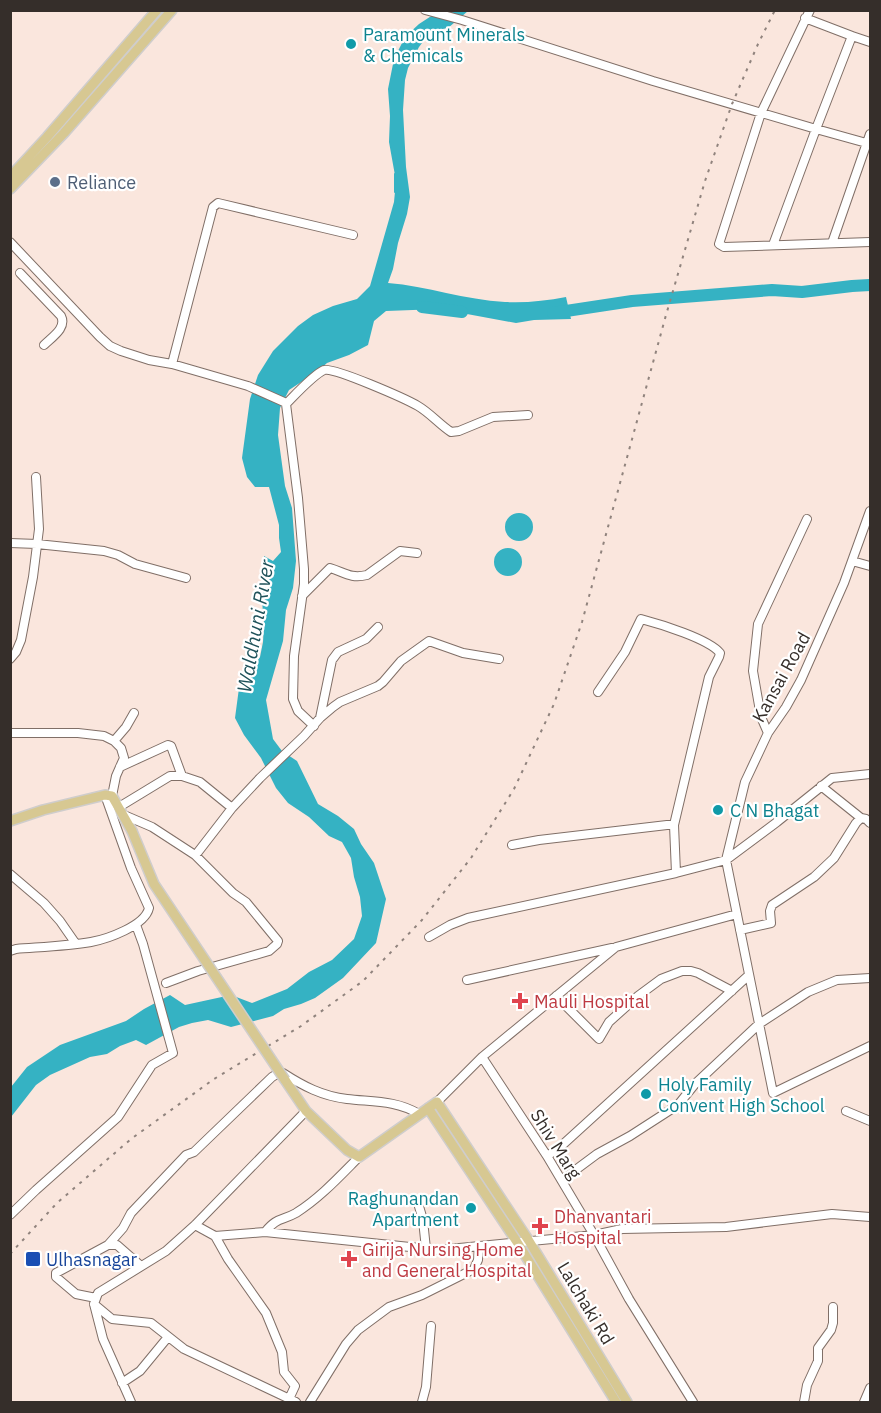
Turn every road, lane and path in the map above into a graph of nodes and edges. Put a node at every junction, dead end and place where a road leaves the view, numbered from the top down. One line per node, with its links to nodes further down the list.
1 (157, 10): 11 (main road)
2 (172, 10): 12 (main road)
3 (425, 11): 7 (street)
4 (807, 14): 5 (street); 7 (street)
5 (852, 36): 6 (street); 8 (street)
6 (870, 42)
7 (761, 113): 8 (street); 17 (street)
8 (816, 129): 10 (street); 17 (street)
9 (870, 134): 10 (street)
10 (868, 143): 16 (street)
11 (10, 177)
12 (10, 189)
13 (353, 235): 20 (street)
14 (10, 242): 20 (street)
15 (870, 242): 16 (street)
16 (832, 243): 17 (street)
17 (773, 245)
18 (20, 273): 19 (street)
19 (44, 345)
20 (172, 364): 21 (street)
21 (285, 403): 22 (street); 32 (street)
22 (528, 414)
23 (36, 477): 27 (street)
24 (870, 511): 29 (street, Kansai Road)
25 (807, 519): 41 (street)
26 (10, 543): 27 (street)
27 (37, 544): 31 (street); 34 (street)
28 (417, 553): 32 (street)
29 (852, 561): 30 (street); 41 (street, Kansai Road)
30 (870, 566)
31 (186, 578)
32 (301, 597): 39 (street)
33 (378, 627): 38 (street)
34 (10, 659)
35 (499, 659): 38 (street)
36 (598, 692): 53 (street)
37 (134, 713): 42 (street)
38 (320, 718): 39 (street)
39 (314, 726): 48 (street)
40 (10, 733): 42 (street)
41 (768, 733): 56 (street, Kansai Road)
42 (114, 741): 43 (street)
43 (120, 767): 45 (street); 47 (street)
44 (870, 774): 46 (street)
45 (182, 776): 48 (street); 49 (street)
46 (821, 786): 50 (street); 56 (street)
47 (108, 796): 49 (main road); 51 (main road); 60 (street)
48 (232, 808): 55 (street)
49 (121, 811): 55 (street); 77 (main road, bridge)
50 (861, 818): 52 (street); 61 (street)
51 (10, 821)
52 (870, 823)
53 (674, 825): 54 (street); 57 (street)
54 (512, 845)
55 (195, 855): 69 (street)
56 (726, 860): 57 (street); 59 (street)
57 (676, 873): 62 (street)
58 (10, 874): 63 (street)
59 (737, 914): 61 (street); 64 (street)
60 (136, 925): 63 (street); 85 (street)
61 (740, 930): 66 (street)
62 (429, 937)
63 (76, 944): 65 (street)
64 (616, 947): 68 (street); 71 (street)
65 (10, 951)
66 (749, 975): 70 (street); 72 (street)
67 (870, 978): 72 (street)
68 (467, 980)
69 (166, 982)
70 (732, 991): 71 (street); 81 (street)
71 (556, 996): 74 (street)
72 (759, 1024): 73 (street); 83 (street)
73 (870, 1046)
74 (482, 1057): 75 (street); 81 (street, Shiv Marg)
75 (437, 1101): 76 (main road); 91 (main road, Lalchaki Rd)
76 (428, 1108): 79 (main road); 92 (main road, Lalchaki Rd)
77 (306, 1111): 82 (main road); 87 (street)
78 (846, 1111): 80 (street)
79 (419, 1114): 82 (main road); 93 (street)
80 (870, 1121)
81 (547, 1156): 83 (street, Shiv Marg)
82 (360, 1157): 88 (street)
83 (562, 1180): 89 (street, Shiv Marg)
84 (418, 1203): 95 (street)
85 (10, 1215)
86 (870, 1217): 89 (street)
87 (195, 1225): 90 (street); 96 (street)
88 (265, 1232): 90 (street); 95 (street)
89 (594, 1235): 91 (street); 109 (street, Shiv Marg)
90 (215, 1236): 103 (street)
91 (529, 1241): 92 (street); 108 (main road, Lalchaki Rd)
92 (518, 1242): 94 (street); 107 (main road, Lalchaki Rd)
93 (108, 1245): 96 (street); 97 (street)
94 (478, 1246): 95 (street); 105 (street)
95 (426, 1249)
96 (141, 1266): 97 (street)
97 (95, 1301): 100 (street); 101 (street)
98 (833, 1307): 110 (street)
99 (431, 1326): 106 (street)
100 (168, 1336): 101 (street); 103 (street)
101 (122, 1383): 104 (street)
102 (870, 1388): 111 (street)
103 (292, 1401)
104 (131, 1402)
105 (310, 1402)
106 (422, 1402)
107 (616, 1402)
108 (627, 1402)
109 (693, 1402)
110 (804, 1402)
111 (864, 1402)

